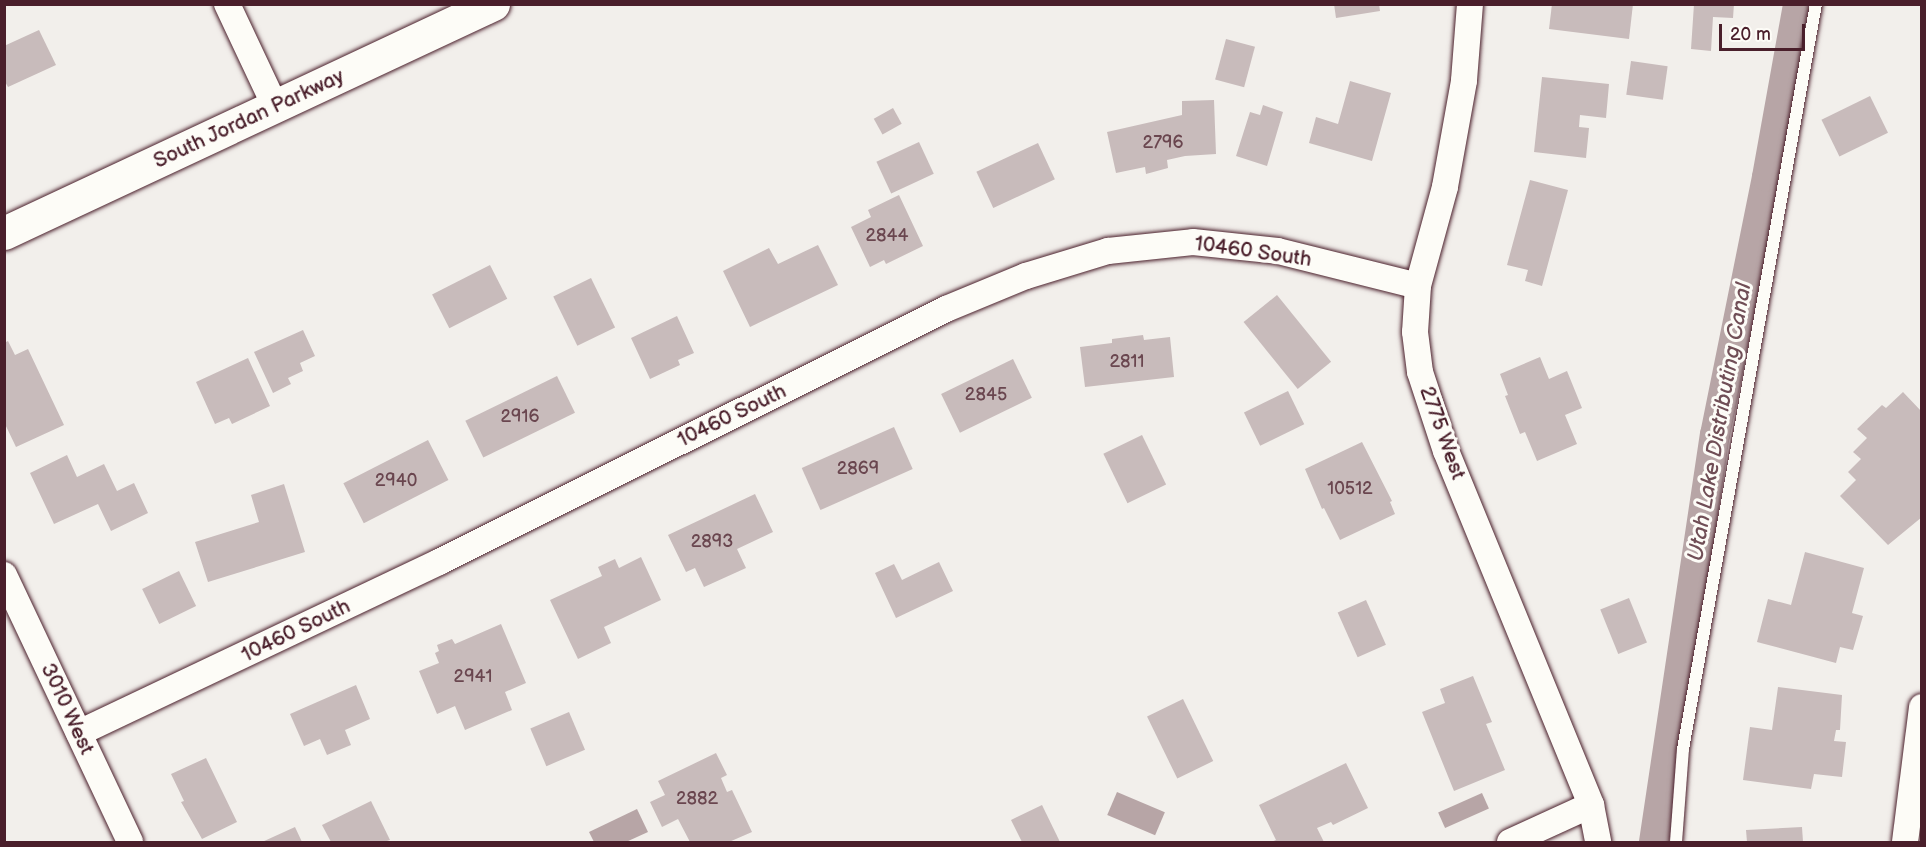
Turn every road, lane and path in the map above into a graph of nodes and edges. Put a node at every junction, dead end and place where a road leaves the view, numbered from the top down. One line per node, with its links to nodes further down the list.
1 (227, 4): 5 (street)
2 (493, 4): 5 (main road, South Jordan Parkway)
3 (1470, 4): 7 (street, 2775 West)
4 (1815, 4): 15 (lane)
5 (275, 106): 6 (main road, South Jordan Parkway)
6 (4, 233)
7 (1418, 286): 10 (street, 10460 South); 11 (street, 2775 West)
8 (4, 575): 10 (street, 3010 West)
9 (1922, 707): 16 (street)
10 (78, 733): 12 (street, 3010 West)
11 (1591, 805): 13 (street); 14 (street, 2775 West)
12 (130, 843)
13 (1510, 843)
14 (1598, 843)
15 (1676, 843)
16 (1905, 843)

